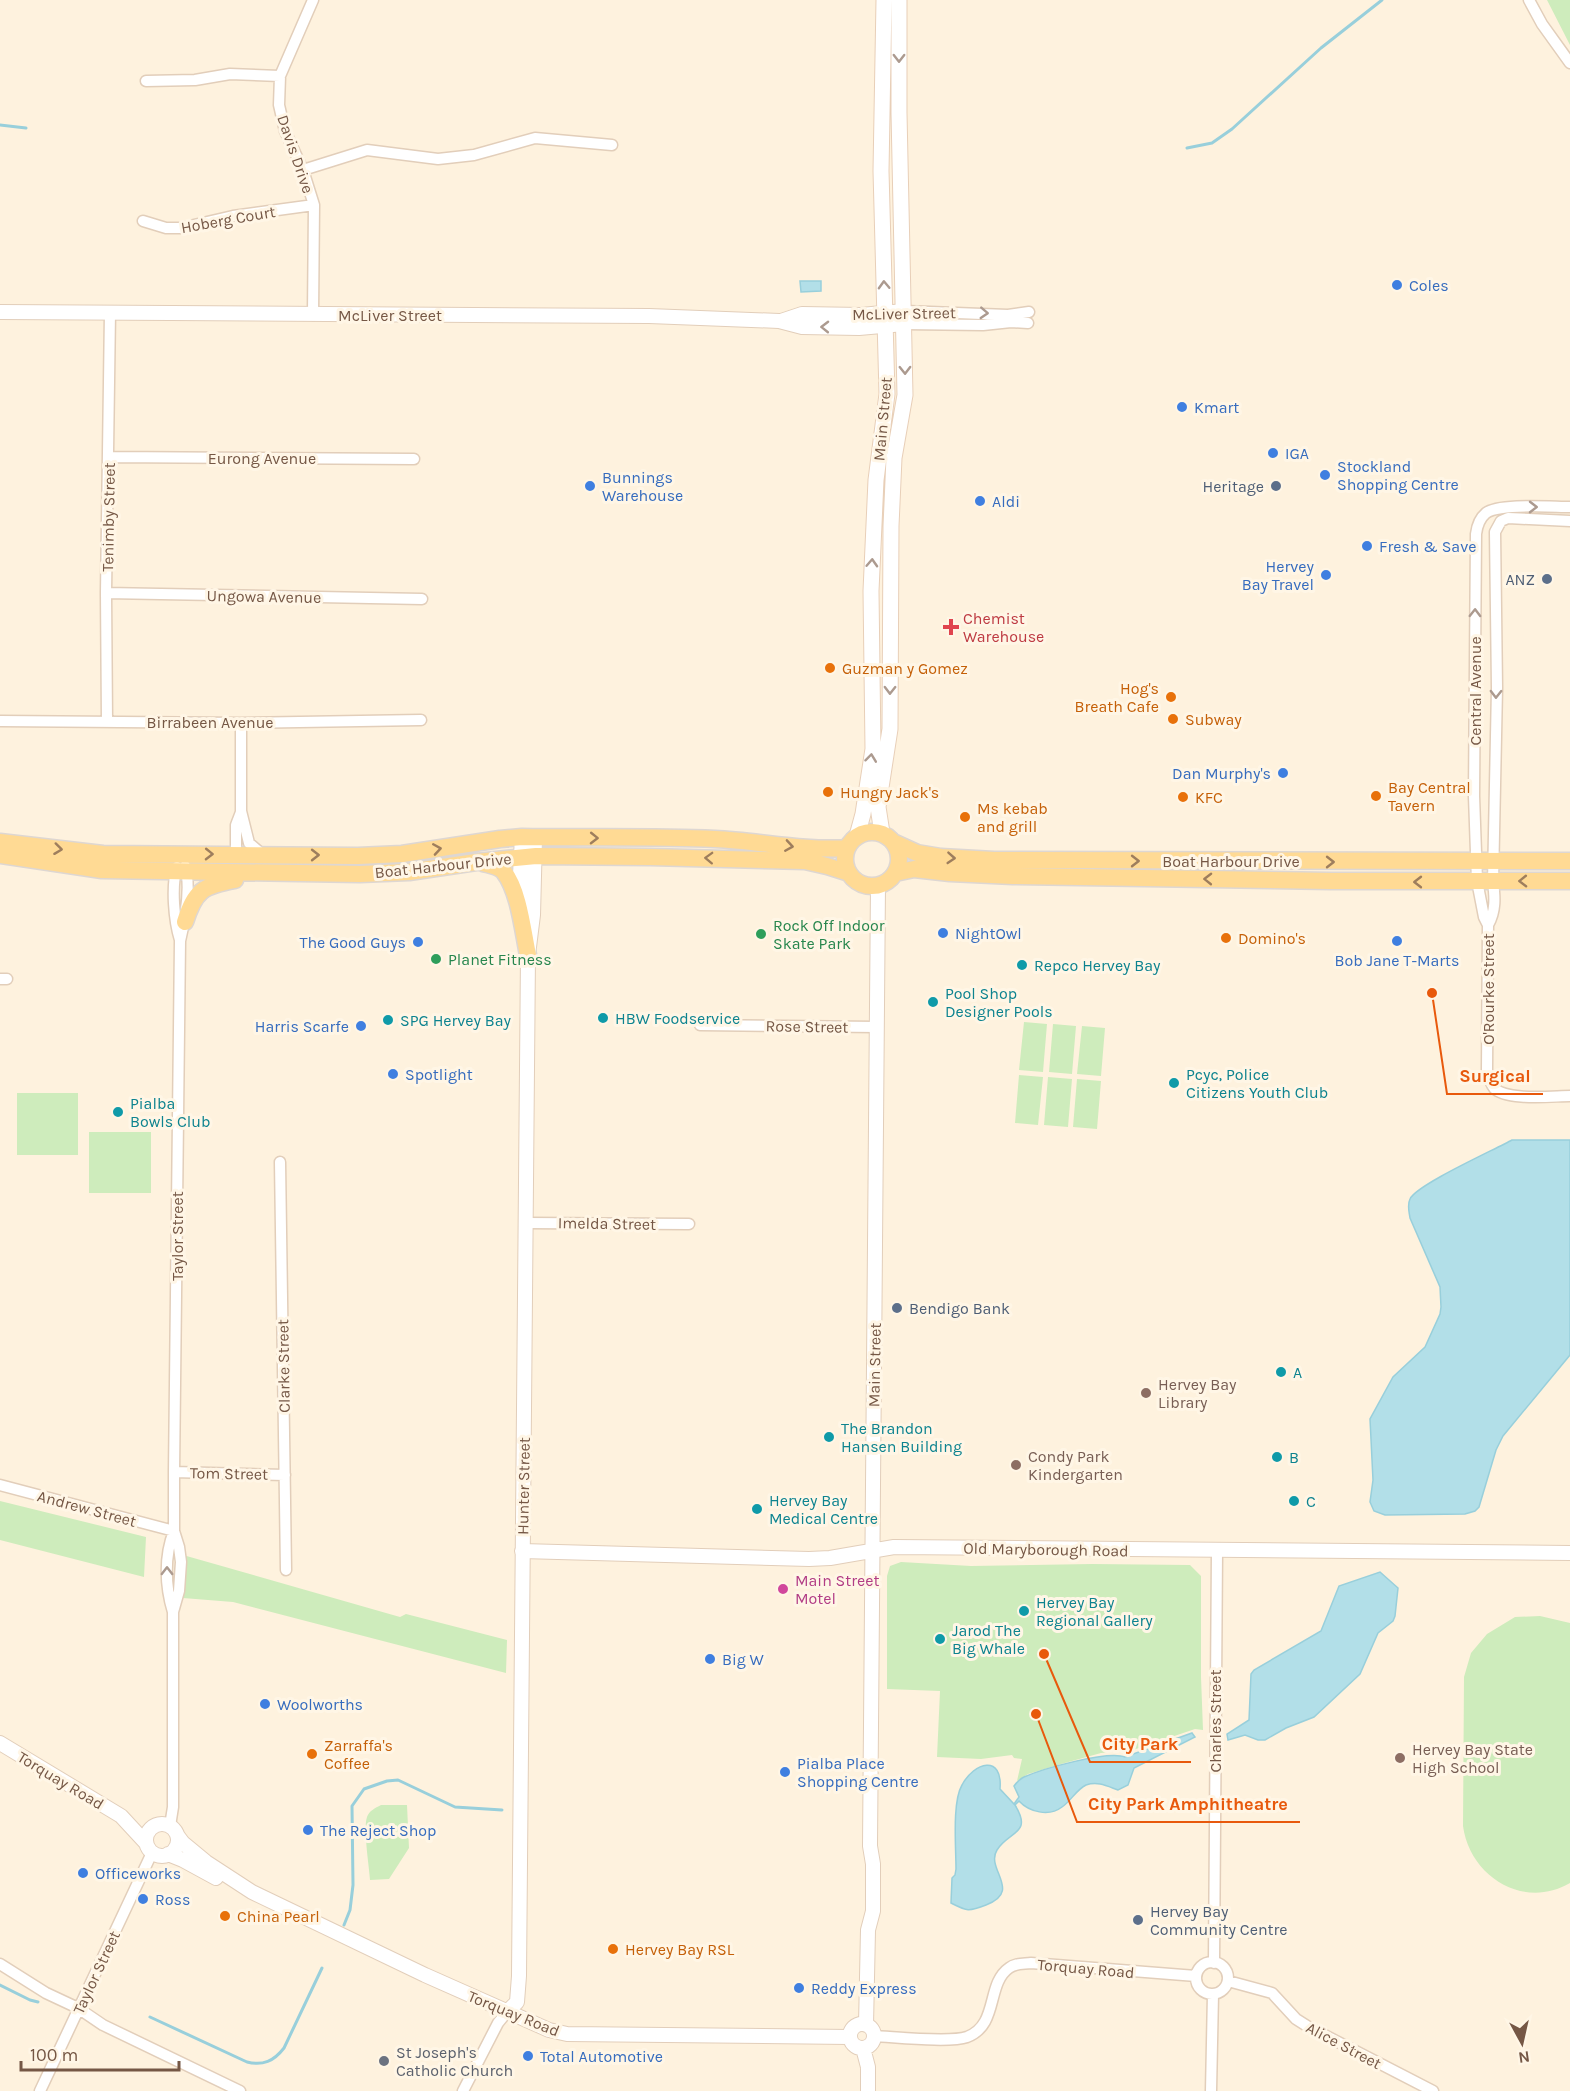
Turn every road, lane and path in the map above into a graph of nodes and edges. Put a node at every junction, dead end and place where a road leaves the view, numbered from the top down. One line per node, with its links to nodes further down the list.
1 (314, 0): 6 (street, Davis Drive)
2 (884, 0): 17 (main road, Main Street, one-way to 2)
3 (899, 0): 16 (main road, Main Street, one-way to 16)
4 (1529, 0): 5 (street)
5 (1570, 63)
6 (280, 76): 7 (street); 9 (street, Davis Drive)
7 (146, 81)
8 (612, 145): 9 (street)
9 (303, 170): 10 (street, Davis Drive)
10 (314, 205): 11 (street, Hoberg Court); 14 (street, Davis Drive)
11 (144, 221)
12 (0, 312): 13 (street, McLiver Street)
13 (110, 312): 14 (street, McLiver Street); 18 (street, Tenimby Street)
14 (313, 315): 17 (street, McLiver Street)
15 (1028, 317): 16 (street, McLiver Street)
16 (904, 318): 17 (street, McLiver Street); 30 (main road, Main Street, one-way to 30)
17 (885, 319): 32 (main road, Main Street, one-way to 17)
18 (109, 458): 19 (street, Eurong Avenue); 22 (street, Tenimby Street)
19 (414, 459)
20 (1570, 507): 41 (street, Central Avenue, one-way to 20)
21 (1570, 521): 41 (street, Central Avenue, one-way to 41)
22 (106, 593): 23 (street, Ungowa Avenue); 26 (street, Tenimby Street)
23 (422, 598)
24 (421, 720): 27 (street, Birrabeen Avenue)
25 (0, 721): 26 (street, Birrabeen Avenue)
26 (107, 722): 27 (street, Birrabeen Avenue)
27 (241, 723): 28 (street)
28 (241, 811): 35 (street); 36 (street)
29 (528, 837): 32 (main road, Boat Harbour Drive, one-way to 32); 36 (main road, Boat Harbour Drive, one-way to 29); 37 (street, Hunter Street)
30 (889, 838): 32 (main road); 38 (main road, Boat Harbour Drive, one-way to 38); 46 (main road)
31 (0, 842): 33 (main road, Boat Harbour Drive, one-way to 33)
32 (852, 842): 45 (main road)
33 (181, 854): 35 (main road, Boat Harbour Drive, one-way to 35); 42 (street, Taylor Street)
34 (0, 855): 42 (main road, Boat Harbour Drive)
35 (236, 855): 36 (main road, Boat Harbour Drive); 44 (main road)
36 (264, 855)
37 (529, 856): 40 (main road, Boat Harbour Drive); 45 (main road, Boat Harbour Drive, one-way to 37); 54 (street, Hunter Street)
38 (1230, 861): 41 (main road, Boat Harbour Drive, one-way to 41); 47 (main road)
39 (1570, 861): 41 (main road, Boat Harbour Drive)
40 (476, 862): 44 (main road, Boat Harbour Drive); 54 (main road)
41 (1484, 862): 49 (street, Central Avenue); 49 (street, Central Avenue)
42 (181, 872): 43 (main road, Boat Harbour Drive); 51 (street, Taylor Street); 53 (street, Taylor Street)
43 (271, 873): 44 (main road, Boat Harbour Drive); 51 (main road)
44 (322, 873)
45 (849, 873): 50 (main road)
46 (896, 873): 47 (main road, Boat Harbour Drive, one-way to 46); 50 (main road)
47 (1308, 880): 49 (main road, Boat Harbour Drive, one-way to 47)
48 (1570, 881): 49 (main road, Boat Harbour Drive, one-way to 49)
49 (1485, 882): 52 (street, O'Rourke Street); 52 (street, O'Rourke Street)
50 (878, 885): 56 (street, Main Street)
51 (185, 922): 53 (street, Taylor Street)
52 (1488, 925): 57 (street, O'Rourke Street)
53 (180, 940): 61 (street, Taylor Street)
54 (528, 955): 59 (street, Hunter Street)
55 (700, 1025): 56 (street, Rose Street)
56 (878, 1027): 65 (street, Main Street)
57 (1570, 1096)
58 (280, 1162): 62 (street, Clarke Street)
59 (526, 1222): 60 (street, Imelda Street); 66 (street, Hunter Street)
60 (689, 1224)
61 (174, 1472): 62 (street, Tom Street); 64 (street, Taylor Street)
62 (285, 1475): 69 (street, Clarke Street)
63 (0, 1485): 64 (street, Andrew Street)
64 (174, 1531): 72 (street, Taylor Street)
65 (872, 1550): 66 (street, Old Maryborough Road); 67 (street, Old Maryborough Road); 83 (street, Main Street)
66 (522, 1551): 82 (street, Hunter Street)
67 (1216, 1551): 68 (street, Old Maryborough Road); 76 (street, Charles Street)
68 (1570, 1553)
69 (286, 1570)
70 (0, 1743): 71 (street, Torquay Road)
71 (121, 1816): 72 (street, Torquay Road); 73 (street, Torquay Road)
72 (168, 1829): 73 (street); 74 (street); 75 (street, Torquay Road)
73 (150, 1848): 74 (street); 81 (street, Taylor Street)
74 (168, 1854): 75 (street, Torquay Road)
75 (238, 1885): 82 (street, Torquay Road)
76 (1214, 1963): 78 (street); 79 (street)
77 (0, 1964): 81 (street)
78 (1196, 1976): 80 (street); 83 (street, Torquay Road)
79 (1228, 1981): 80 (street); 91 (street, Alice Street)
80 (1213, 1994): 90 (street)
81 (78, 2008): 86 (street, Taylor Street); 87 (street)
82 (507, 2012): 84 (street, Torquay Road); 88 (street)
83 (870, 2031): 84 (street); 85 (street)
84 (850, 2037): 85 (street)
85 (863, 2048): 89 (street)
86 (40, 2091)
87 (240, 2091)
88 (463, 2091)
89 (868, 2091)
90 (1211, 2091)
91 (1433, 2091)

